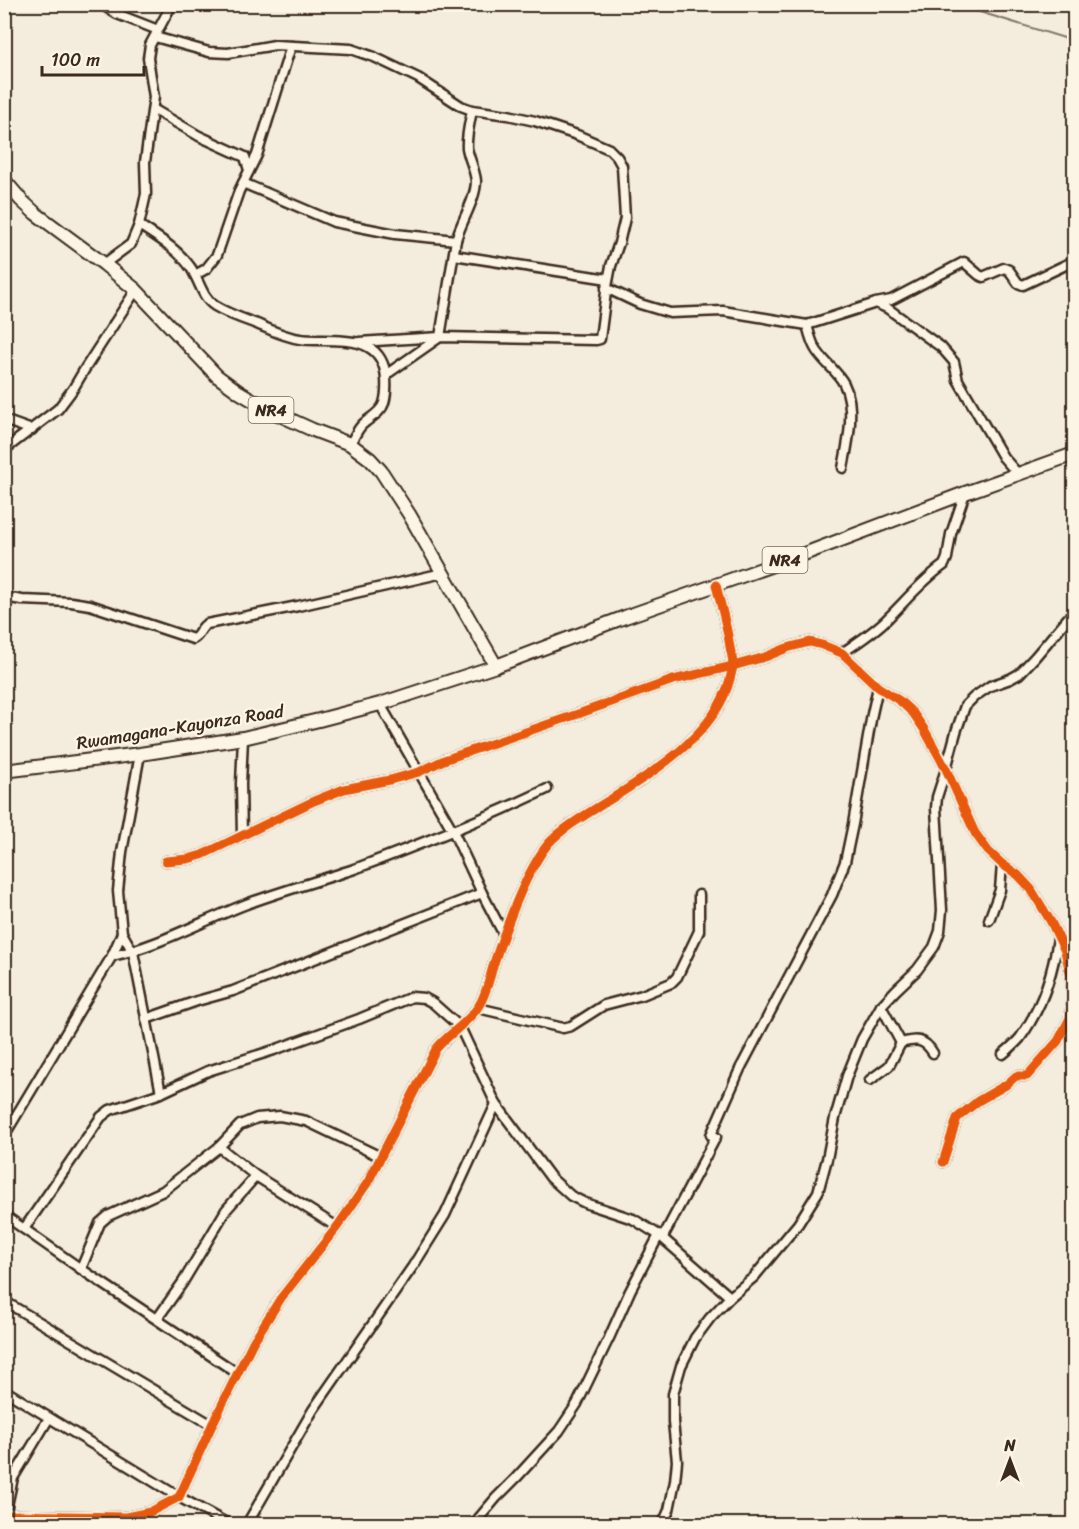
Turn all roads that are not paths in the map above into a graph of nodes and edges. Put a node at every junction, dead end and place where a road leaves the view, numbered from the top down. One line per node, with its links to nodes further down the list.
1 (101, 4): 3 (street)
2 (172, 4): 3 (street)
3 (156, 33): 4 (street); 5 (street)
4 (291, 46): 6 (street); 7 (street)
5 (153, 109): 7 (street); 10 (street)
6 (472, 110): 11 (street); 16 (street)
7 (249, 170): 9 (street)
8 (4, 180): 14 (highway, NR4)
9 (243, 183): 11 (street); 15 (street)
10 (139, 225): 14 (street); 15 (street)
11 (456, 240): 12 (street)
12 (454, 255): 16 (street); 21 (street)
13 (1074, 261): 19 (street)
14 (104, 264): 18 (highway, NR4)
15 (195, 275): 22 (street)
16 (608, 279): 17 (street)
17 (606, 288): 20 (street); 21 (street)
18 (136, 290): 25 (street); 26 (highway, NR4)
19 (876, 303): 20 (street); 30 (street)
20 (807, 325): 29 (street)
21 (441, 337): 22 (street); 23 (street)
22 (355, 343): 23 (street)
23 (387, 374): 26 (street)
24 (4, 420): 25 (street)
25 (32, 430): 27 (street)
26 (350, 444): 32 (highway, NR4)
27 (4, 450)
28 (1074, 454): 30 (highway, NR4)
29 (843, 468)
30 (1018, 474): 31 (highway, NR4)
31 (965, 493): 33 (highway, NR4); 36 (street)
32 (442, 573): 34 (street); 37 (highway, NR4)
33 (716, 585): 37 (highway, NR4); 38 (street)
34 (4, 597)
35 (1074, 612): 43 (street)
36 (842, 653): 38 (street); 39 (street)
37 (496, 666): 40 (highway, Rwamagana-Kayonza Road / NR4)
38 (733, 666): 45 (street); 57 (street)
39 (878, 687): 43 (street); 79 (street)
40 (380, 704): 41 (highway, Rwamagana-Kayonza Road / NR4); 45 (street)
41 (243, 738): 42 (highway, Rwamagana-Kayonza Road / NR4); 50 (street)
42 (140, 754): 44 (highway, Rwamagana-Kayonza Road / NR4); 56 (street)
43 (946, 769): 47 (street); 48 (street)
44 (4, 771)
45 (419, 772): 49 (street); 50 (street)
46 (546, 789): 49 (street)
47 (940, 791): 48 (street); 61 (street)
48 (957, 796): 52 (street)
49 (453, 831): 53 (street); 59 (street)
50 (242, 836): 51 (street)
51 (166, 861)
52 (1002, 864): 55 (street); 58 (street)
53 (482, 893): 57 (street); 63 (street)
54 (699, 895): 62 (street)
55 (989, 920)
56 (122, 933): 59 (street); 60 (street)
57 (504, 934): 62 (street)
58 (1058, 937): 67 (street); 74 (street)
59 (133, 952): 60 (street); 63 (street)
60 (112, 956): 71 (street)
61 (881, 1006): 65 (street); 81 (street)
62 (478, 1008): 64 (street)
63 (146, 1019): 69 (street)
64 (460, 1027): 69 (street); 70 (street); 73 (street)
65 (901, 1043): 66 (street); 68 (street)
66 (933, 1053)
67 (1003, 1054)
68 (870, 1080)
69 (161, 1093): 78 (street)
70 (496, 1104): 79 (street); 92 (street)
71 (4, 1136)
72 (219, 1147): 73 (street); 75 (street); 80 (street)
73 (381, 1157): 77 (street)
74 (943, 1162)
75 (256, 1176): 77 (street); 83 (street)
76 (4, 1215): 78 (street)
77 (337, 1227): 84 (street)
78 (24, 1229): 80 (street)
79 (659, 1235): 81 (street); 93 (street)
80 (81, 1269): 83 (street)
81 (730, 1297): 94 (street)
82 (4, 1301): 87 (street)
83 (157, 1319): 84 (street)
84 (237, 1373): 87 (street)
85 (4, 1390): 86 (street)
86 (49, 1418): 88 (street); 89 (street)
87 (212, 1425): 89 (street)
88 (8, 1475): 90 (street)
89 (179, 1497): 90 (street); 91 (street)
90 (5, 1515)
91 (228, 1524)
92 (247, 1524)
93 (474, 1524)
94 (663, 1524)

